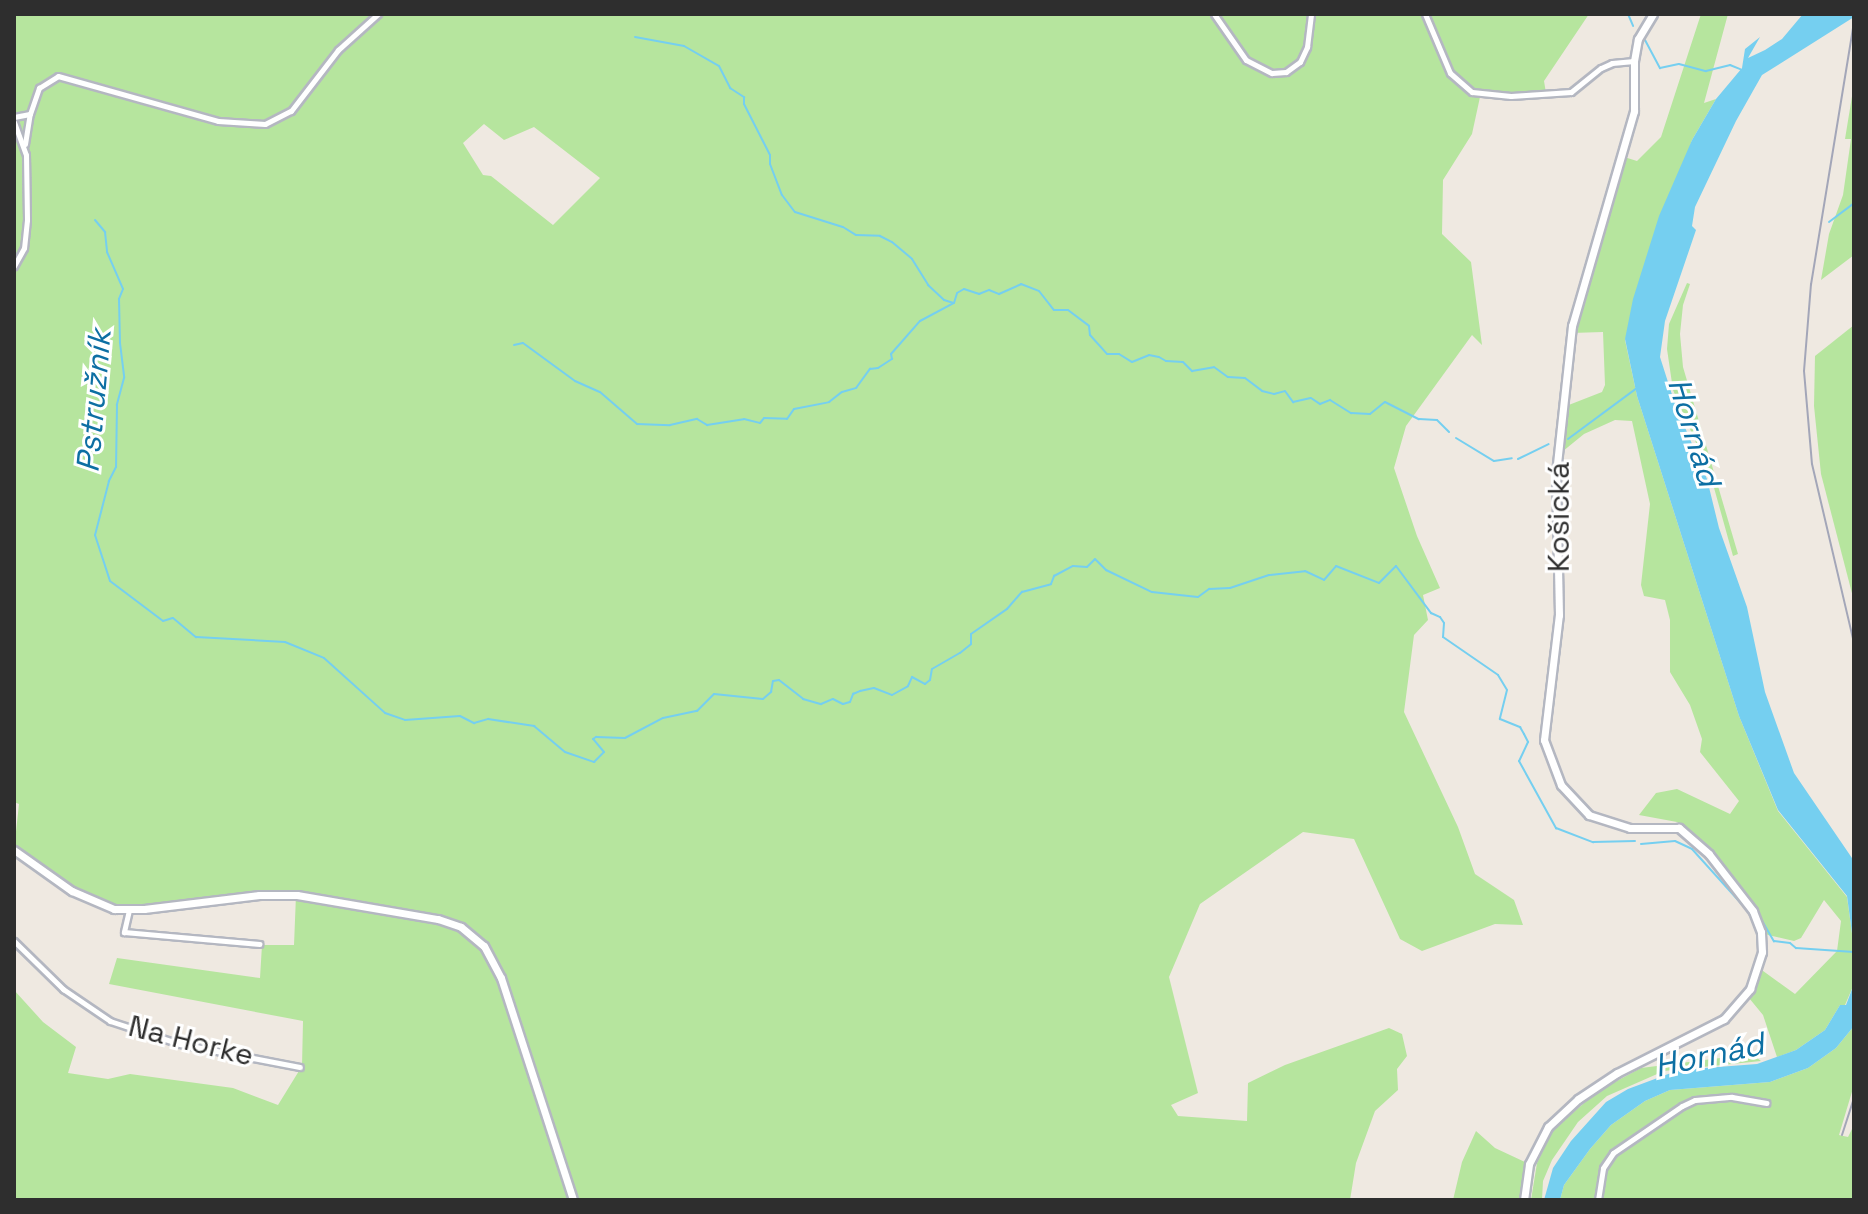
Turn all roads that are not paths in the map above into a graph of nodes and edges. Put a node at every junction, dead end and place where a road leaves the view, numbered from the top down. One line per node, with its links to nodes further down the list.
1 (378, 14): 7 (street)
2 (1214, 14): 3 (street)
3 (1311, 14)
4 (1425, 14): 6 (street)
5 (1653, 14): 6 (street, Košická)
6 (1634, 61): 18 (street, Košická)
7 (30, 114): 8 (street); 9 (street)
8 (14, 119): 9 (street)
9 (24, 146): 10 (street)
10 (14, 266)
11 (14, 850): 12 (street)
12 (129, 910): 14 (street); 17 (street)
13 (14, 941): 15 (street, Na Horke)
14 (259, 944)
15 (300, 1067)
16 (1766, 1103): 19 (street)
17 (573, 1200)
18 (1524, 1200)
19 (1598, 1200)

